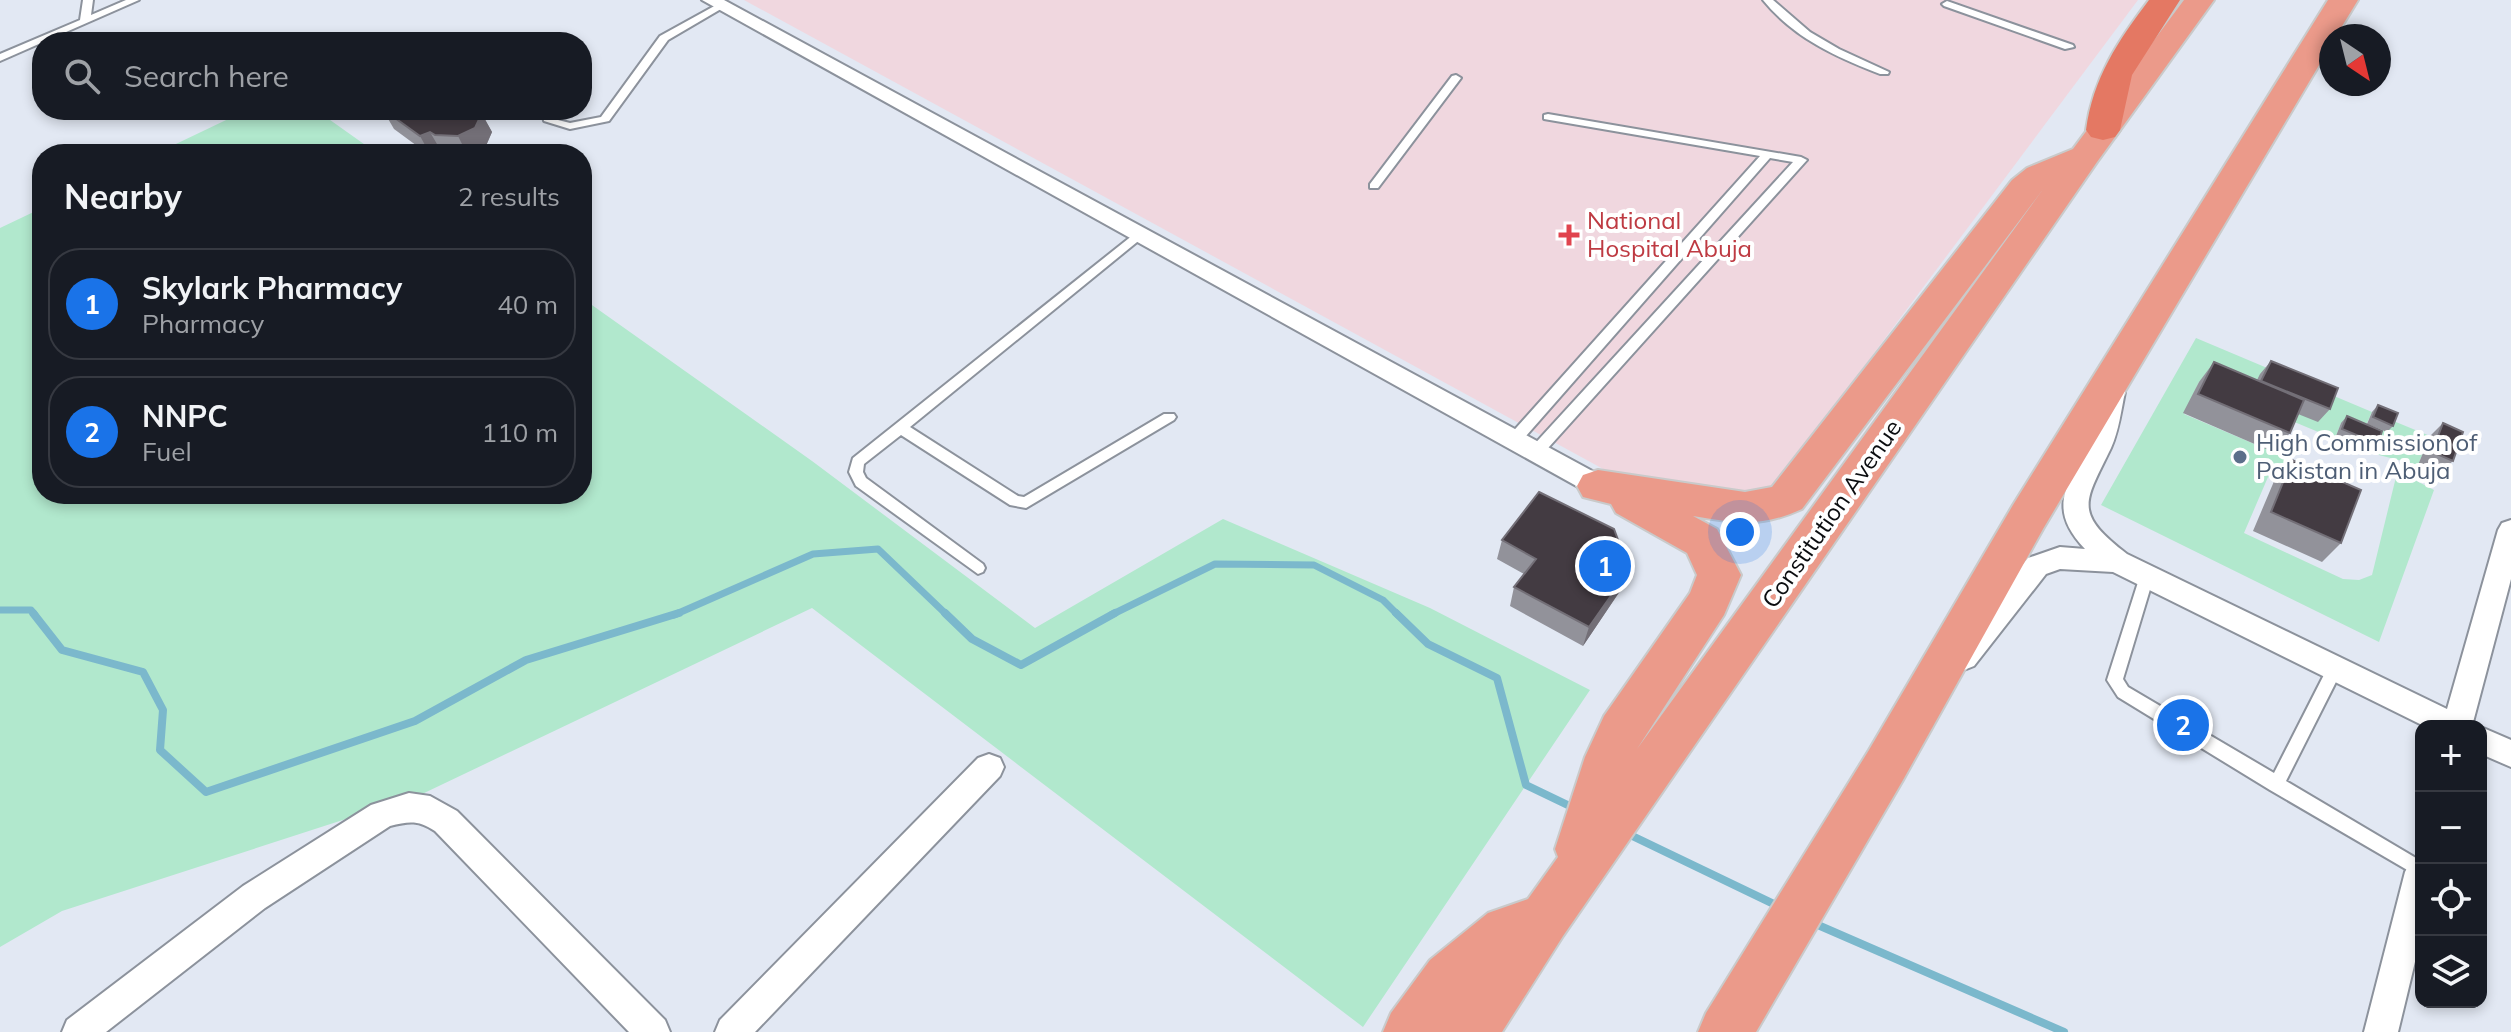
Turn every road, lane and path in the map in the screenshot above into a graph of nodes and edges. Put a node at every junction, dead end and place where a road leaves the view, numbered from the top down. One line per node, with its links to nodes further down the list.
1 (88, 0): 9 (lane)
2 (134, 0): 9 (lane)
3 (1768, 0): 14 (lane)
4 (2165, 0): 18 (highway)
5 (2199, 0): 18 (main road, Constitution Avenue)
6 (2343, 0): 22 (main road)
7 (716, 3): 17 (lane); 21 (street)
8 (1947, 4): 12 (lane)
9 (85, 21): 10 (lane)
10 (60, 32)
11 (32, 44): 13 (lane)
12 (2069, 47)
13 (0, 58)
14 (1884, 72)
15 (1456, 78): 20 (lane)
16 (1548, 117): 19 (lane)
17 (549, 120)
18 (2094, 142): 27 (main road); 42 (main road, Constitution Avenue)
19 (1767, 155): 25 (lane); 26 (lane)
20 (1374, 186)
21 (1138, 235): 24 (lane); 25 (street)
22 (2116, 377): 29 (street); 33 (main road)
23 (1169, 417): 24 (lane)
24 (899, 427): 30 (lane)
25 (1513, 441): 26 (street)
26 (1535, 453): 27 (street)
27 (1598, 486): 42 (main road)
28 (2511, 530): 35 (street)
29 (2118, 562): 31 (street); 33 (street)
30 (978, 568)
31 (2147, 576): 32 (street); 39 (lane)
32 (2335, 668): 34 (street); 39 (lane)
33 (1931, 685): 48 (main road)
34 (2443, 720)
35 (2457, 720)
36 (2487, 743): 37 (street)
37 (2511, 754)
38 (989, 767): 45 (street)
39 (2276, 785): 40 (lane)
40 (2415, 867)
41 (2415, 895): 49 (street)
42 (1557, 902): 46 (main road); 47 (main road, Constitution Avenue)
43 (79, 1032): 44 (street)
44 (653, 1032)
45 (732, 1032)
46 (1410, 1032)
47 (1470, 1032)
48 (1725, 1032)
49 (2381, 1032)

